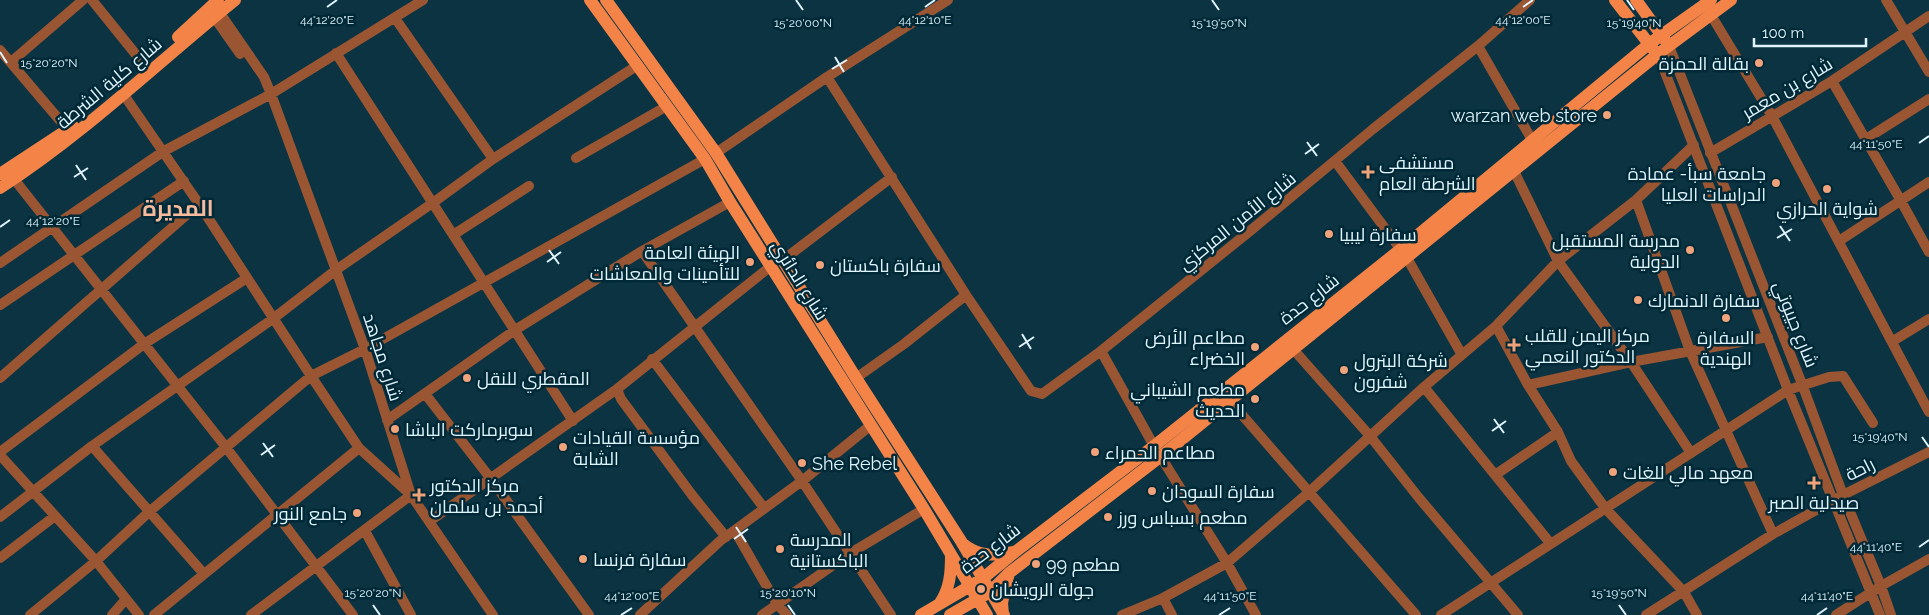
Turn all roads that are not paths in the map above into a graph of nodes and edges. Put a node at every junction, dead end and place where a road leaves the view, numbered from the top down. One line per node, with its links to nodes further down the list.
1 (83, 0): 26 (street)
2 (92, 0): 28 (street)
3 (235, 0): 14 (main road, شارع كلية الشرطة)
4 (423, 0): 17 (street)
5 (590, 0): 27 (main road, شارع الدائري)
6 (606, 0): 43 (main road, شارع الدائري)
7 (948, 0): 30 (street)
8 (1530, 0): 21 (street, شارع الأمن المركزي)
9 (1614, 0): 20 (main road)
10 (1636, 0): 19 (main road)
11 (1711, 0): 19 (main road, شارع حدة)
12 (1731, 0): 15 (main road, شارع حدة)
13 (1886, 0): 18 (street)
14 (214, 5): 28 (main road, شارع كلية الشرطة); 32 (street, شارع مجاهد); 33 (main road, شارع كلية الشرطة)
15 (1711, 15): 22 (main road, شارع حدة); 36 (street)
16 (1929, 16): 18 (street, شارع بن معمر)
17 (396, 18): 24 (street); 45 (street)
18 (1906, 32): 29 (street); 31 (street, شارع بن معمر)
19 (1661, 35): 20 (main road, شارع حدة); 22 (main road)
20 (1649, 44): 25 (main road); 39 (main road, شارع حدة)
21 (1478, 46): 39 (street); 46 (street, شارع الأمن المركزي)
22 (1669, 46): 25 (main road, شارع حدة); 42 (street, شارع جيبوتي)
23 (0, 50): 26 (street)
24 (336, 53): 32 (street); 57 (street)
25 (1658, 54): 40 (street, شارع جيبوتي); 47 (main road, شارع حدة)
26 (11, 62): 37 (street)
27 (638, 65): 35 (main road, شارع الدائري); 45 (street)
28 (146, 67): 37 (main road, شارع كلية الشرطة)
29 (1929, 72)
30 (827, 77): 43 (street); 49 (street)
31 (1832, 81): 36 (street, شارع بن معمر); 38 (street)
32 (271, 94): 41 (street); 71 (street, شارع مجاهد)
33 (124, 95): 41 (street); 50 (main road, شارع كلية الشرطة)
34 (1929, 99): 38 (street)
35 (667, 106): 43 (main road, شارع الدائري); 44 (street)
36 (1772, 116): 42 (street, شارع بن معمر); 62 (street)
37 (68, 130): 48 (main road, شارع كلية الشرطة)
38 (1866, 139): 56 (street)
39 (1532, 140): 65 (main road, شارع حدة)
40 (1694, 145): 55 (street); 82 (street, شارع جيبوتي)
41 (164, 151): 51 (street); 60 (street)
42 (1710, 153): 95 (street, شارع جيبوتي)
43 (710, 156): 58 (main road, شارع الدائري); 67 (main road, شارع الدائري); 73 (street)
44 (576, 158)
45 (492, 159): 57 (street)
46 (1335, 161): 65 (street); 87 (street, شارع الأمن المركزي)
47 (1514, 171): 65 (main road, شارع حدة); 68 (street)
48 (0, 174)
49 (892, 177): 67 (street); 75 (street)
50 (14, 179): 54 (main road, شارع كلية الشرطة); 60 (street)
51 (184, 181): 59 (street); 66 (street)
52 (1929, 182): 56 (street)
53 (529, 186): 61 (street)
54 (0, 188)
55 (1636, 200): 68 (street); 88 (street)
56 (1901, 201): 62 (street); 64 (street)
57 (434, 202): 61 (street); 71 (street)
58 (730, 202): 63 (street); 70 (main road, شارع الدائري)
59 (199, 204): 72 (street); 74 (street)
60 (51, 227): 66 (street); 69 (street)
61 (454, 235): 73 (street)
62 (1839, 241): 83 (street)
63 (642, 251): 79 (street); 81 (street)
64 (1929, 252)
65 (1404, 253): 86 (main road, شارع حدة); 89 (street); 114 (main road, شارع حدة)
66 (74, 255): 74 (street); 76 (street)
67 (783, 260): 94 (main road, شارع الدائري)
68 (1558, 261): 80 (street); 91 (street)
69 (0, 263)
70 (771, 266): 79 (street); 107 (main road, شارع الدائري)
71 (336, 270): 77 (street); 85 (street, شارع مجاهد)
72 (247, 278): 77 (street); 84 (street)
73 (485, 282): 81 (street); 85 (street)
74 (101, 289): 84 (street); 93 (street)
75 (966, 294): 87 (street, شارع الأمن المركزي); 94 (street)
76 (0, 305)
77 (274, 318): 92 (street); 97 (street)
78 (1929, 319): 83 (street)
79 (693, 326): 90 (street); 120 (street)
80 (1496, 326): 89 (street); 96 (street)
81 (515, 330): 101 (street); 105 (street)
82 (1768, 337): 88 (street); 100 (street, شارع جيبوتي)
83 (1893, 340): 103 (street)
84 (144, 344): 97 (street); 116 (street)
85 (365, 349): 92 (street); 104 (street, شارع مجاهد)
86 (1293, 349): 102 (main road, شارع حدة); 110 (street)
87 (1101, 351): 114 (street)
88 (1690, 351): 91 (street); 108 (street)
89 (1462, 355): 98 (street)
90 (652, 359): 99 (street); 126 (street)
91 (1631, 362): 96 (street); 117 (street)
92 (311, 376): 112 (street); 113 (street)
93 (0, 378)
94 (856, 378): 137 (main road, شارع الدائري)
95 (1802, 384): 100 (street); 106 (street); 124 (street, شارع جيبوتي)
96 (1528, 385): 109 (street)
97 (176, 386): 111 (street); 112 (street)
98 (1424, 387): 110 (street); 118 (street)
99 (617, 389): 105 (street); 135 (street)
100 (1788, 390): 108 (street); 125 (street, شارع جيبوتي)
101 (426, 395): 104 (street); 119 (street)
102 (1230, 401): 114 (main road, شارع حدة); 122 (street)
103 (1929, 412)
104 (387, 420): 123 (street, شارع مجاهد)
105 (573, 421): 119 (street)
106 (1873, 423)
107 (871, 425): 120 (street); 128 (main road, شارع الدائري)
108 (1725, 431): 117 (street); 136 (street)
109 (1558, 432): 118 (street); 127 (street)
110 (1370, 436): 122 (street); 150 (street)
111 (92, 446): 121 (street); 129 (street)
112 (225, 446): 129 (street); 130 (street)
113 (360, 448): 123 (street); 130 (street)
114 (1157, 452): 139 (main road, شارع حدة); 145 (street); 147 (main road, شارع حدة)
115 (1929, 452): 124 (street, راحة)
116 (0, 453): 121 (street)
117 (1691, 453): 127 (street)
118 (1495, 475): 138 (street)
119 (491, 479): 133 (street); 170 (street)
120 (802, 481): 126 (street); 140 (street)
121 (33, 492): 131 (street); 132 (street)
122 (1308, 493): 145 (street); 181 (street)
123 (411, 495): 133 (street, شارع مجاهد); 134 (street)
124 (1843, 495): 125 (street, راحة); 152 (street, شارع جيبوتي)
125 (1832, 502): 136 (street, راحة); 155 (street, شارع جيبوتي)
126 (764, 508): 135 (street)
127 (1605, 508): 138 (street); 154 (street)
128 (924, 509): 140 (street); 141 (main road, شارع الدائري)
129 (150, 511): 144 (street); 148 (street)
130 (276, 514): 146 (street); 148 (street)
131 (55, 516): 142 (street); 144 (street)
132 (0, 517)
133 (430, 521): 169 (street, شارع مجاهد)
134 (365, 531): 146 (street); 168 (street)
135 (731, 534): 159 (street); 171 (street)
136 (1773, 534): 154 (street, راحة)
137 (961, 541): 139 (main road); 149 (main road, شارع الدائري)
138 (1550, 543): 150 (street)
139 (1014, 552): 149 (main road, شارع حدة)
140 (849, 554): 159 (street); 174 (street)
141 (951, 556): 151 (main road, شارع الدائري); 160 (main road)
142 (0, 558)
143 (1929, 559): 152 (street)
144 (96, 561): 157 (street); 163 (street)
145 (1227, 563): 156 (street); 180 (street)
146 (316, 566): 161 (street); 167 (street)
147 (1009, 573): 153 (main road, شارع حدة); 162 (main road)
148 (204, 574): 166 (street)
149 (982, 579): 151 (main road, شارع حدة); 153 (main road, شارع الدائري)
150 (1491, 581): 182 (street); 183 (street)
151 (970, 586): 158 (main road, شارع الدائري); 160 (main road, شارع حدة)
152 (1881, 586): 155 (street); 188 (street, شارع جيبوتي)
153 (990, 592): 158 (main road, شارع حدة); 162 (main road, شارع الدائري)
154 (1684, 592): 184 (street, راحة); 185 (street)
155 (1872, 593): 186 (street); 187 (street, شارع جيبوتي)
156 (1163, 598): 178 (street); 179 (street)
157 (126, 599): 164 (street); 165 (street)
158 (978, 600): 176 (main road, شارع حدة); 177 (main road, شارع الدائري)
159 (777, 604): 172 (street); 173 (street)
160 (939, 605): 175 (main road, شارع حدة)
161 (347, 613)
162 (1003, 614)
163 (30, 615)
164 (112, 615)
165 (140, 615)
166 (154, 615)
167 (251, 615)
168 (411, 615)
169 (493, 615)
170 (589, 615)
171 (640, 615)
172 (762, 615)
173 (787, 615)
174 (891, 615)
175 (921, 615)
176 (950, 615)
177 (987, 615)
178 (1122, 615)
179 (1172, 615)
180 (1256, 615)
181 (1416, 615)
182 (1441, 615)
183 (1518, 615)
184 (1646, 615)
185 (1697, 615)
186 (1836, 615)
187 (1880, 615)
188 (1891, 615)

